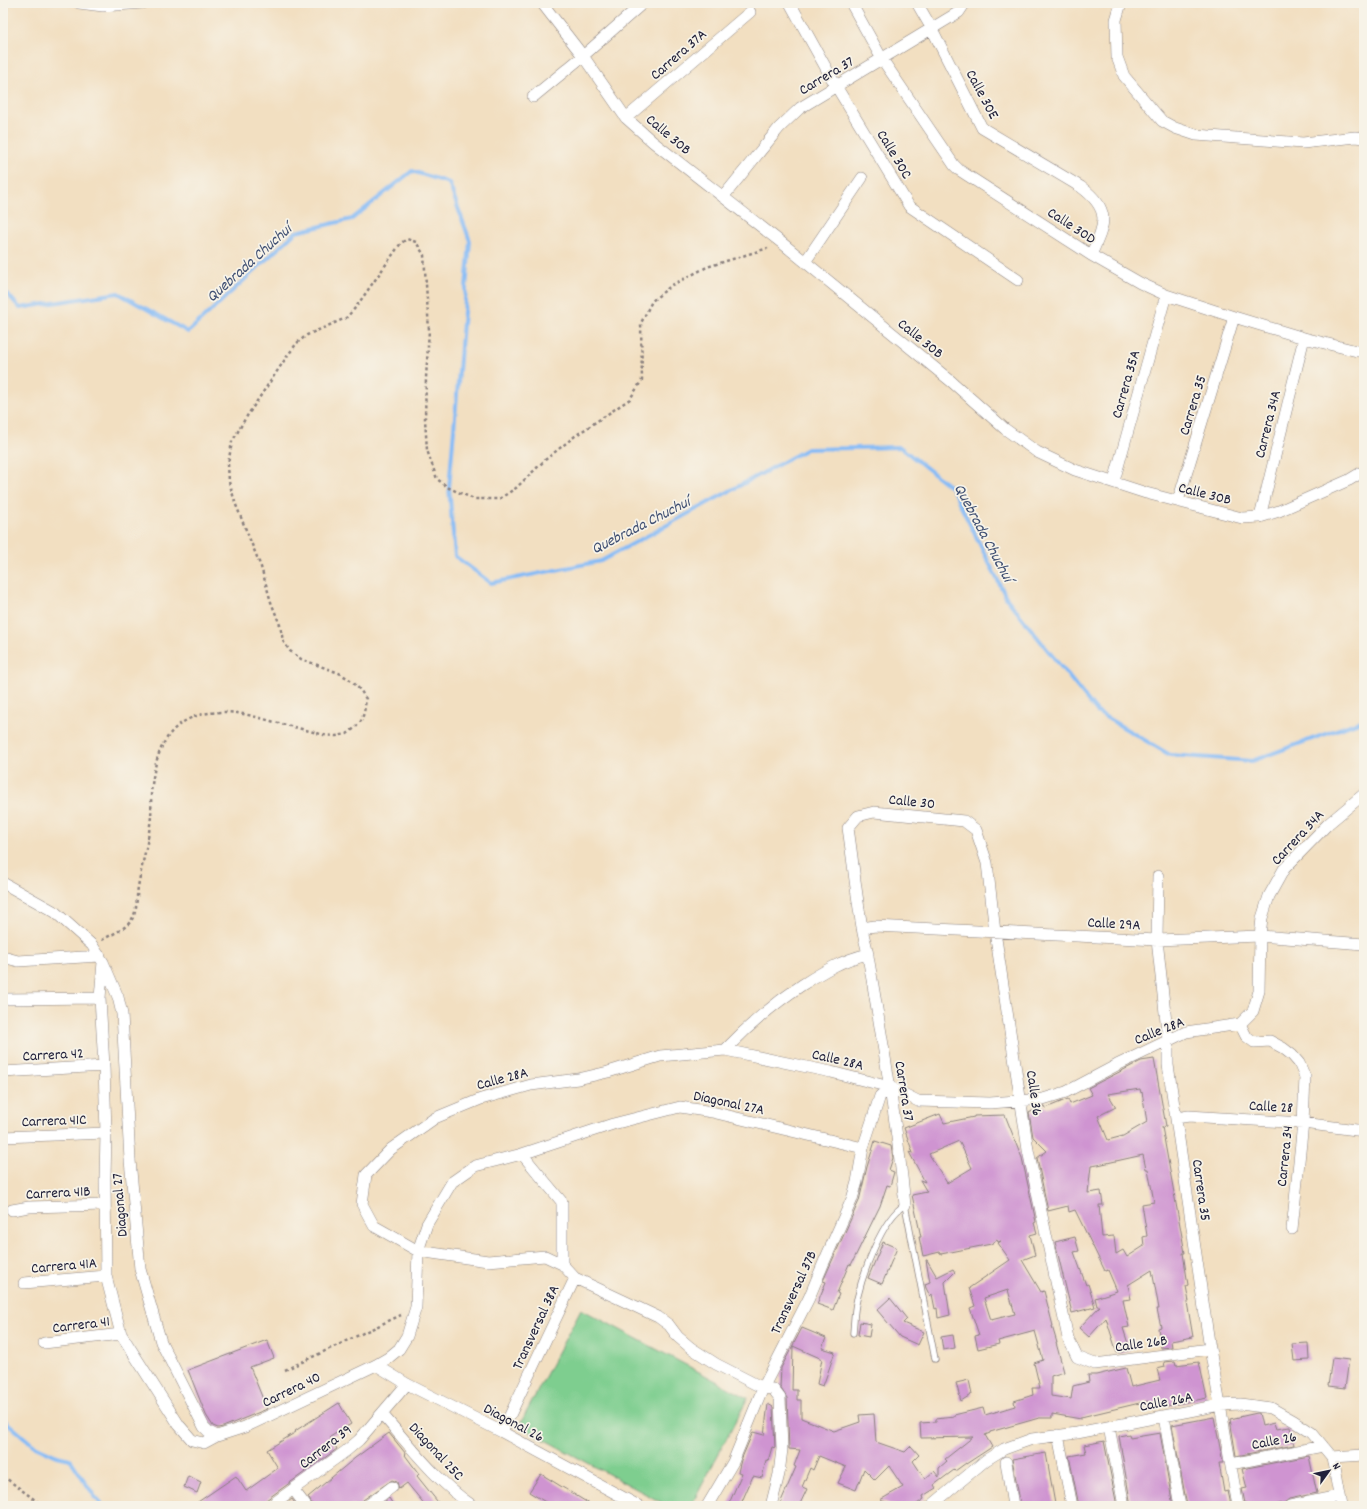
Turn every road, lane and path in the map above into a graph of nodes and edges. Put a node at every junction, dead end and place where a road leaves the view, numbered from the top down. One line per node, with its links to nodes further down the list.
1 (79, 3): 2 (street)
2 (143, 3)
3 (542, 3): 12 (street, Calle 30B)
4 (643, 3): 12 (street)
5 (790, 3): 14 (street, Calle 30C)
6 (851, 3): 13 (street, Calle 30D)
7 (917, 3): 11 (street, Calle 30E)
8 (966, 3): 11 (street, Carrera 37)
9 (1121, 3): 17 (street)
10 (750, 12): 16 (street, Carrera 37A)
11 (932, 29): 13 (street, Carrera 37); 21 (street, Calle 30E)
12 (583, 56): 15 (street); 16 (street, Calle 30B)
13 (882, 59): 14 (street, Carrera 37); 21 (street, Calle 30D)
14 (836, 86): 19 (street, Carrera 37); 23 (street, Calle 30C)
15 (533, 97)
16 (626, 118): 19 (street, Calle 30B)
17 (1364, 138)
18 (862, 178): 22 (street)
19 (723, 197): 20 (street, Calle 30B)
20 (782, 243): 22 (street, Calle 30B); 42 (path)
21 (1091, 255): 24 (street, Calle 30D)
22 (805, 262): 29 (street, Calle 30B)
23 (1018, 280)
24 (1166, 295): 25 (street, Calle 30D); 29 (street, Carrera 35A)
25 (1234, 317): 26 (street, Calle 30D); 30 (street, Carrera 35)
26 (1304, 338): 27 (street, Calle 30D); 31 (street, Carrera 34A)
27 (1364, 351)
28 (1364, 471): 31 (street, Calle 30B)
29 (1114, 482): 30 (street, Calle 30B)
30 (1178, 501): 31 (street, Calle 30B)
31 (1260, 517)
32 (1364, 794): 39 (street, Carrera 34A)
33 (848, 828): 34 (street, Calle 30); 37 (street, Carrera 37)
34 (976, 830): 38 (street, Calle 36)
35 (1158, 876): 40 (street, Carrera 35)
36 (3, 883): 42 (street, Diagonal 27)
37 (862, 928): 38 (street, Calle 29A); 43 (street, Carrera 37)
38 (995, 932): 40 (street, Calle 29A); 54 (street, Calle 36)
39 (1260, 936): 40 (street, Calle 29A); 41 (street, Calle 29A); 48 (street, Carrera 34A)
40 (1157, 940): 49 (street, Carrera 35)
41 (1364, 944)
42 (92, 945): 45 (street, Diagonal 27)
43 (868, 954): 50 (street); 53 (street, Carrera 37)
44 (3, 957): 45 (street)
45 (102, 959): 46 (street, Carrera 40); 88 (street, Diagonal 27)
46 (100, 998): 47 (street); 51 (street, Carrera 40)
47 (3, 999)
48 (1240, 1024): 49 (street, Calle 28A); 56 (street, Carrera 34)
49 (1168, 1040): 54 (street, Calle 28A); 55 (street, Carrera 35)
50 (725, 1050): 53 (street, Calle 28A); 66 (street, Calle 28A)
51 (104, 1066): 52 (street, Carrera 42); 58 (street, Carrera 40)
52 (3, 1072)
53 (890, 1087): 54 (street, Calle 28A); 60 (street, Transversal 37B); 63 (street, Carrera 37)
54 (1021, 1101): 76 (street, Calle 36)
55 (1176, 1118): 56 (street, Calle 28); 75 (street, Carrera 35)
56 (1303, 1123): 57 (street, Calle 28); 65 (street, Carrera 34)
57 (1364, 1131)
58 (106, 1133): 59 (street, Carrera 41C); 62 (street, Carrera 40)
59 (3, 1137)
60 (863, 1148): 61 (street, Diagonal 27A); 81 (street, Transversal 37B)
61 (522, 1154): 66 (street); 67 (street)
62 (105, 1205): 64 (street, Carrera 41B); 68 (street, Carrera 40)
63 (905, 1205): 72 (lane); 77 (lane, Carrera 37)
64 (12, 1210)
65 (1292, 1229)
66 (418, 1251): 67 (street); 71 (street, Carrera 40)
67 (562, 1264): 69 (street, Transversal 38A)
68 (106, 1276): 70 (street, Carrera 41A); 73 (street, Carrera 40)
69 (575, 1278): 81 (street); 86 (street, Transversal 38A)
70 (24, 1283)
71 (416, 1308): 78 (street, Carrera 40); 79 (path)
72 (853, 1333)
73 (121, 1334): 74 (street, Carrera 41); 88 (street, Carrera 40)
74 (44, 1343)
75 (1210, 1349): 76 (street, Calle 26B); 82 (street, Carrera 35)
76 (1077, 1357)
77 (935, 1359)
78 (376, 1365): 80 (street, Diagonal 26); 88 (street, Carrera 40)
79 (285, 1370)
80 (408, 1384): 83 (street, Carrera 39); 86 (street, Diagonal 26)
81 (763, 1388): 104 (street, Transversal 37B); 105 (street)
82 (1220, 1406): 84 (street, Calle 26A); 89 (street, Calle 26A); 93 (street, Carrera 35)
83 (382, 1414): 96 (street, Carrera 39); 102 (street, Diagonal 25C)
84 (1164, 1417): 85 (street, Calle 26A); 110 (street)
85 (1109, 1427): 87 (street, Calle 26A); 109 (street)
86 (502, 1432): 103 (street, Diagonal 26)
87 (1058, 1435): 106 (street, Calle 26A); 108 (street)
88 (217, 1436)
89 (1323, 1446): 91 (street, Calle 26A); 93 (street, Calle 26)
90 (1364, 1455): 91 (street)
91 (1332, 1458): 97 (street)
92 (1006, 1462): 107 (street)
93 (1231, 1464): 111 (street, Carrera 35)
94 (3, 1476): 98 (path)
95 (392, 1487): 101 (street)
96 (293, 1489): 99 (street, Carrera 39); 100 (street)
97 (1340, 1501): 112 (street)
98 (41, 1506)
99 (270, 1506)
100 (306, 1506)
101 (367, 1506)
102 (473, 1506)
103 (639, 1506)
104 (707, 1506)
105 (771, 1506)
106 (931, 1506)
107 (1013, 1506)
108 (1072, 1506)
109 (1124, 1506)
110 (1180, 1506)
111 (1238, 1506)
112 (1290, 1506)

